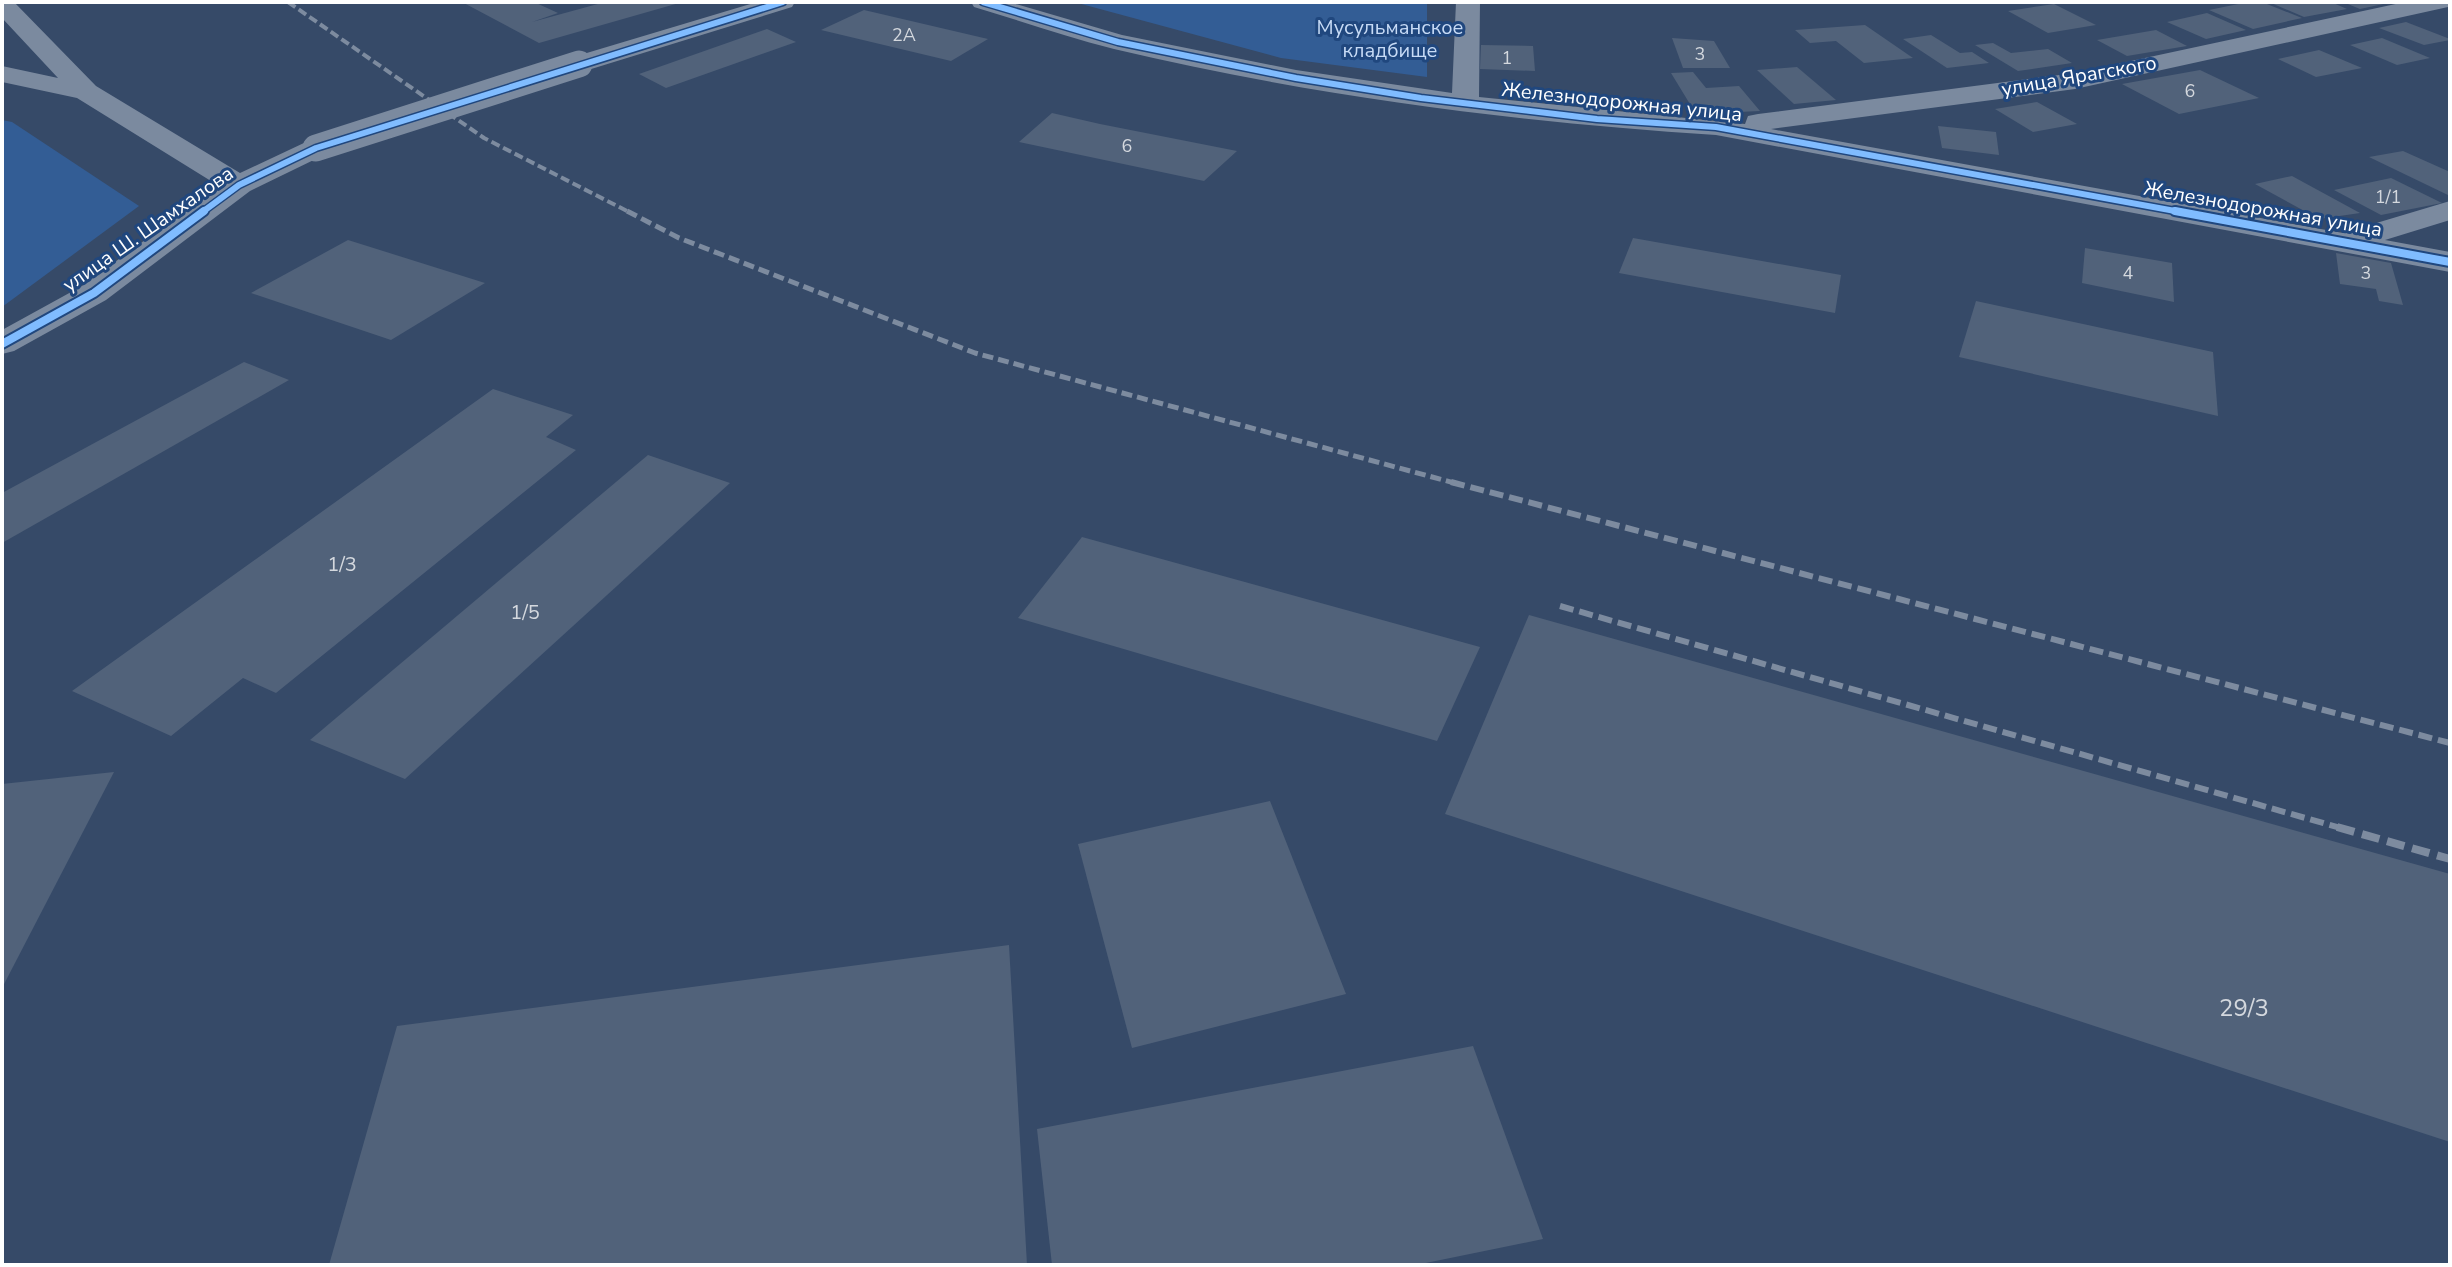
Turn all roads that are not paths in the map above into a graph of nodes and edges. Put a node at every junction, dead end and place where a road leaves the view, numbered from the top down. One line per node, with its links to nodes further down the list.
1 (783, 2): 11 (street, улица Ш. Шамхалова, bridge)
2 (983, 2): 9 (street, Железнодорожная улица)
3 (1468, 2): 9 (street)
4 (2438, 2): 6 (street); 10 (street, улица Ярагского)
5 (2, 4): 8 (street)
6 (2450, 7)
7 (2, 74): 8 (street)
8 (86, 92): 11 (street)
9 (1465, 104): 10 (street, Железнодорожная улица)
10 (1716, 127): 13 (street, Железнодорожная улица)
11 (239, 185): 15 (street, улица Ш. Шамхалова)
12 (2450, 210): 13 (street)
13 (2347, 242): 14 (street, Железнодорожная улица)
14 (2450, 262)
15 (2, 344)

